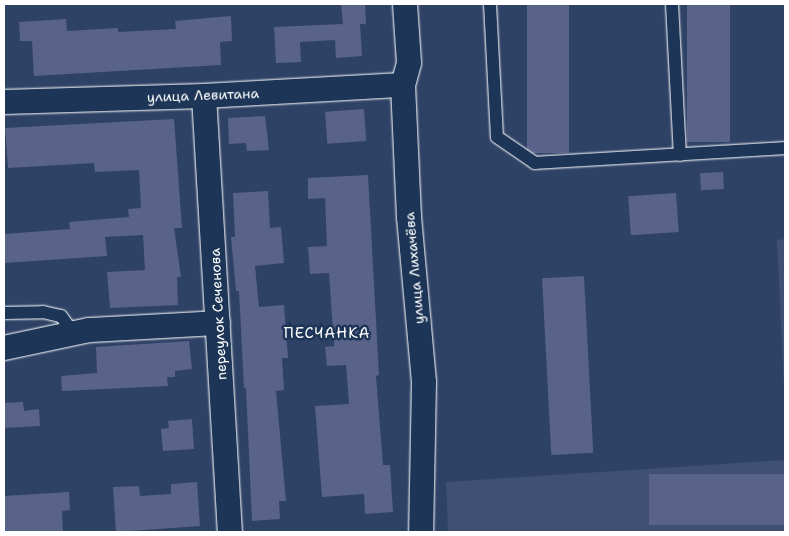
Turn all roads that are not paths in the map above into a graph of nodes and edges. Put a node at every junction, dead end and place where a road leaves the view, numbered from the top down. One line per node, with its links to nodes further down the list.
1 (405, 4): 4 (street, улица Лихачёва)
2 (490, 4): 8 (lane)
3 (672, 4): 8 (lane)
4 (403, 85): 5 (street, улица Левитана); 14 (street, улица Лихачёва)
5 (204, 96): 6 (street, улица Левитана); 10 (street, переулок Сеченова)
6 (4, 102)
7 (785, 148): 8 (lane)
8 (680, 155)
9 (4, 313): 11 (lane)
10 (218, 323): 11 (street); 13 (street, переулок Сеченова)
11 (74, 334): 12 (street)
12 (4, 348)
13 (230, 532)
14 (420, 532)

